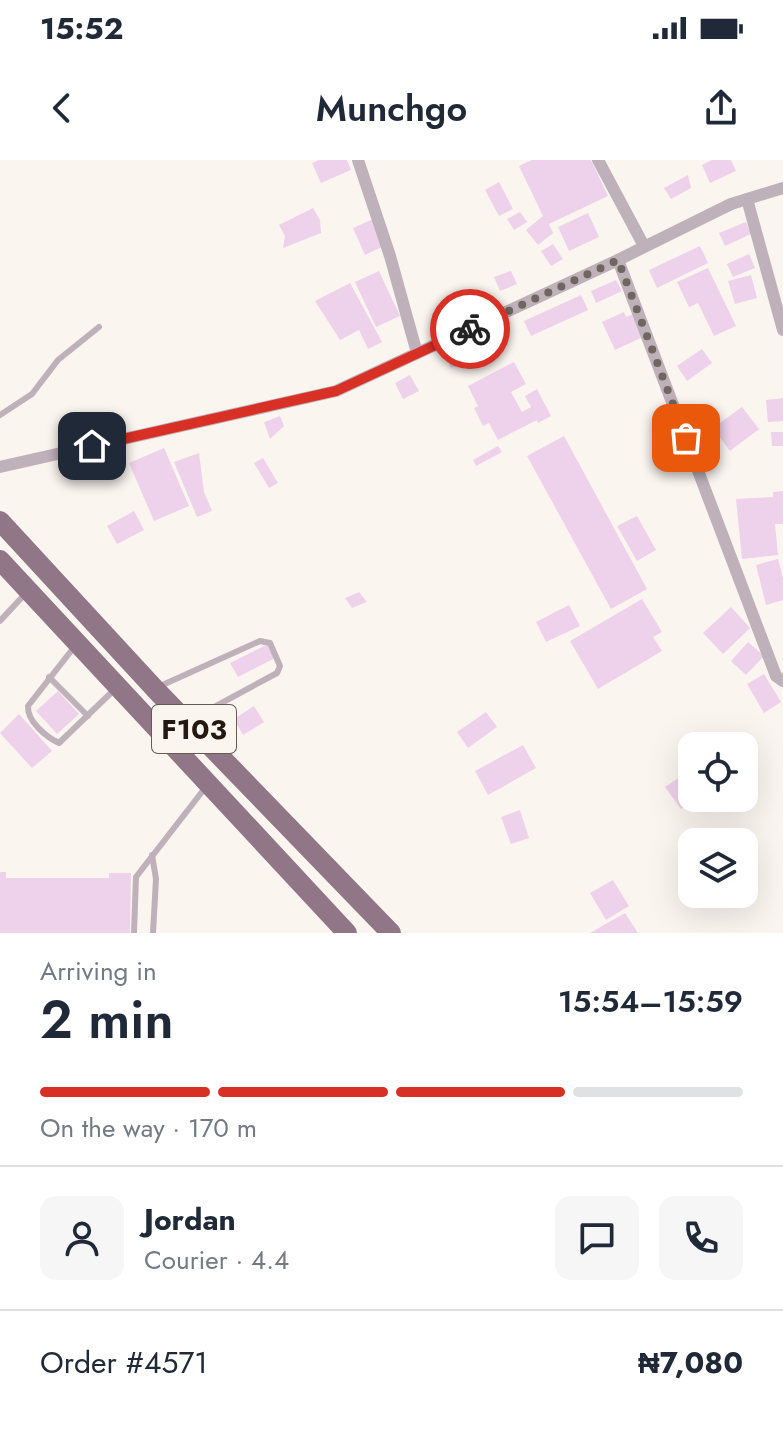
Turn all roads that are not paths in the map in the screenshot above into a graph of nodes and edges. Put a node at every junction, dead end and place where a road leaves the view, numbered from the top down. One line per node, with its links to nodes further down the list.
1 (358, 160): 9 (street)
2 (598, 160): 5 (street)
3 (783, 188): 4 (street)
4 (747, 199): 5 (street); 8 (street)
5 (644, 246): 6 (street)
6 (618, 260): 9 (street); 18 (street)
7 (99, 327): 10 (lane)
8 (783, 330)
9 (417, 353): 11 (street)
10 (0, 415)
11 (0, 467)
12 (0, 521): 20 (main road, F103)
13 (0, 560): 14 (main road, F103)
14 (28, 590): 15 (lane); 16 (main road, F103)
15 (0, 621)
16 (78, 643): 17 (lane); 19 (main road, F103)
17 (49, 677): 21 (lane); 21 (lane)
18 (783, 681)
19 (118, 686): 21 (lane); 23 (main road, F103)
20 (155, 689): 22 (main road, F103); 22 (lane)
21 (88, 716)
22 (187, 722): 28 (main road, F103)
23 (208, 784): 24 (lane); 27 (main road, F103)
24 (152, 855): 25 (lane); 26 (lane)
25 (134, 933)
26 (153, 933)
27 (347, 933)
28 (391, 933)

